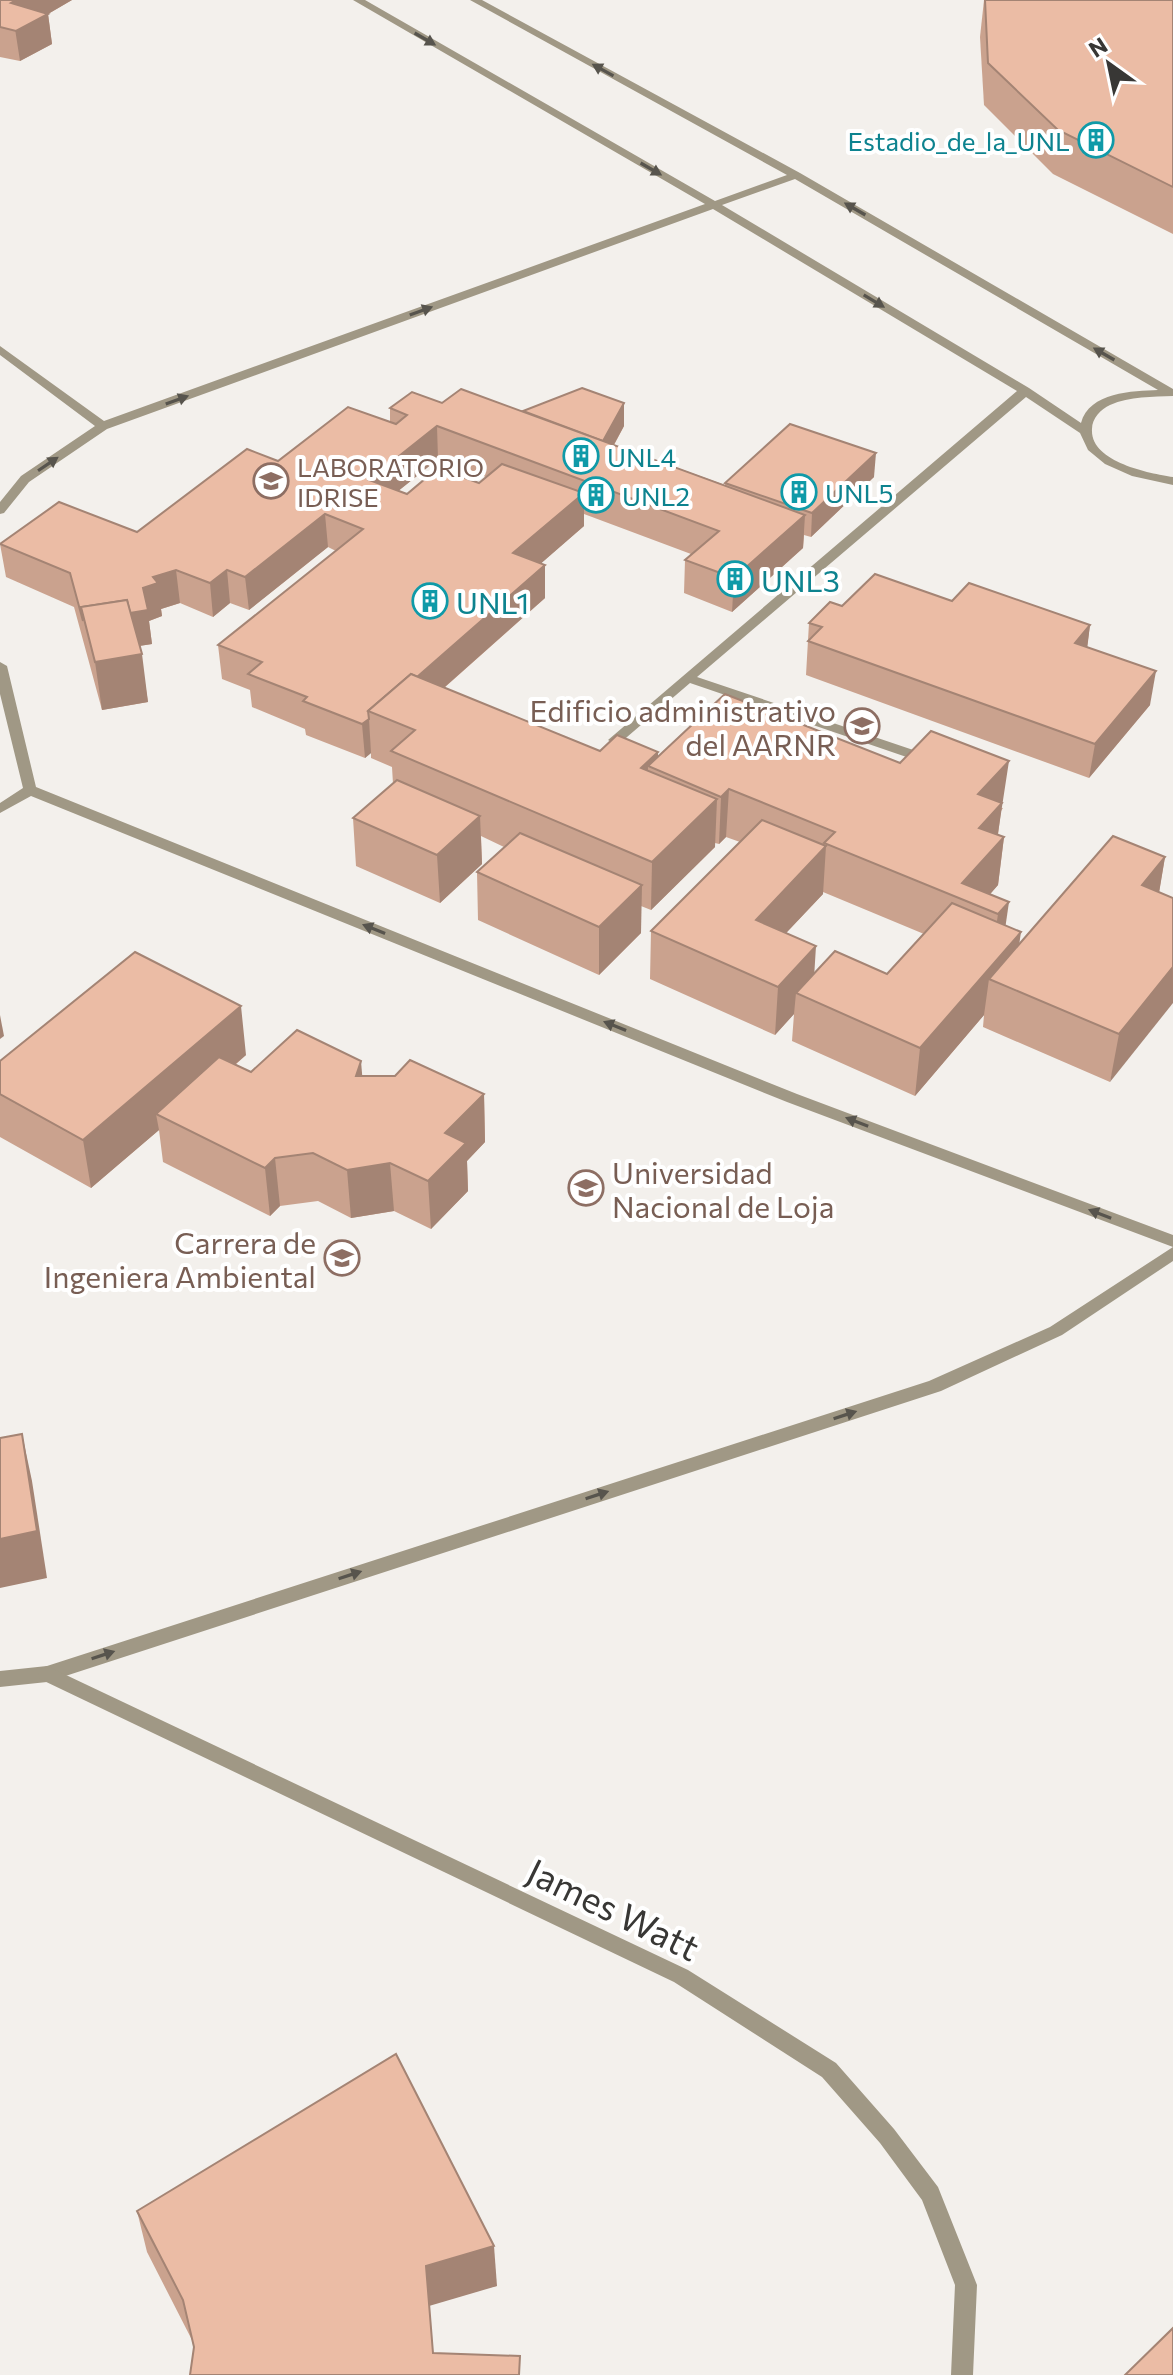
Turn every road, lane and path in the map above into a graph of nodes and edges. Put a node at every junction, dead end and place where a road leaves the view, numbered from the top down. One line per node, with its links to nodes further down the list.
1 (358, 0): 4 (street, one-way to 4)
2 (475, 0): 3 (street, one-way to 2)
3 (796, 175): 4 (street); 7 (street, one-way to 3)
4 (714, 205): 6 (street, one-way to 6); 8 (street, one-way to 4)
5 (0, 349): 8 (street)
6 (1025, 391): 9 (street); 13 (street)
7 (1172, 393): 9 (street)
8 (103, 426): 11 (street, one-way to 8)
9 (1084, 430): 10 (street)
10 (1173, 481)
11 (0, 510)
12 (0, 666): 16 (street)
13 (688, 678): 14 (street); 15 (street)
14 (615, 740)
15 (948, 766)
16 (30, 790): 17 (street); 18 (street, one-way to 16)
17 (0, 809)
18 (1173, 1241)
19 (1173, 1253): 20 (street, one-way to 19)
20 (47, 1674): 21 (street); 22 (street, James Watt)
21 (0, 1679)
22 (962, 2375)

